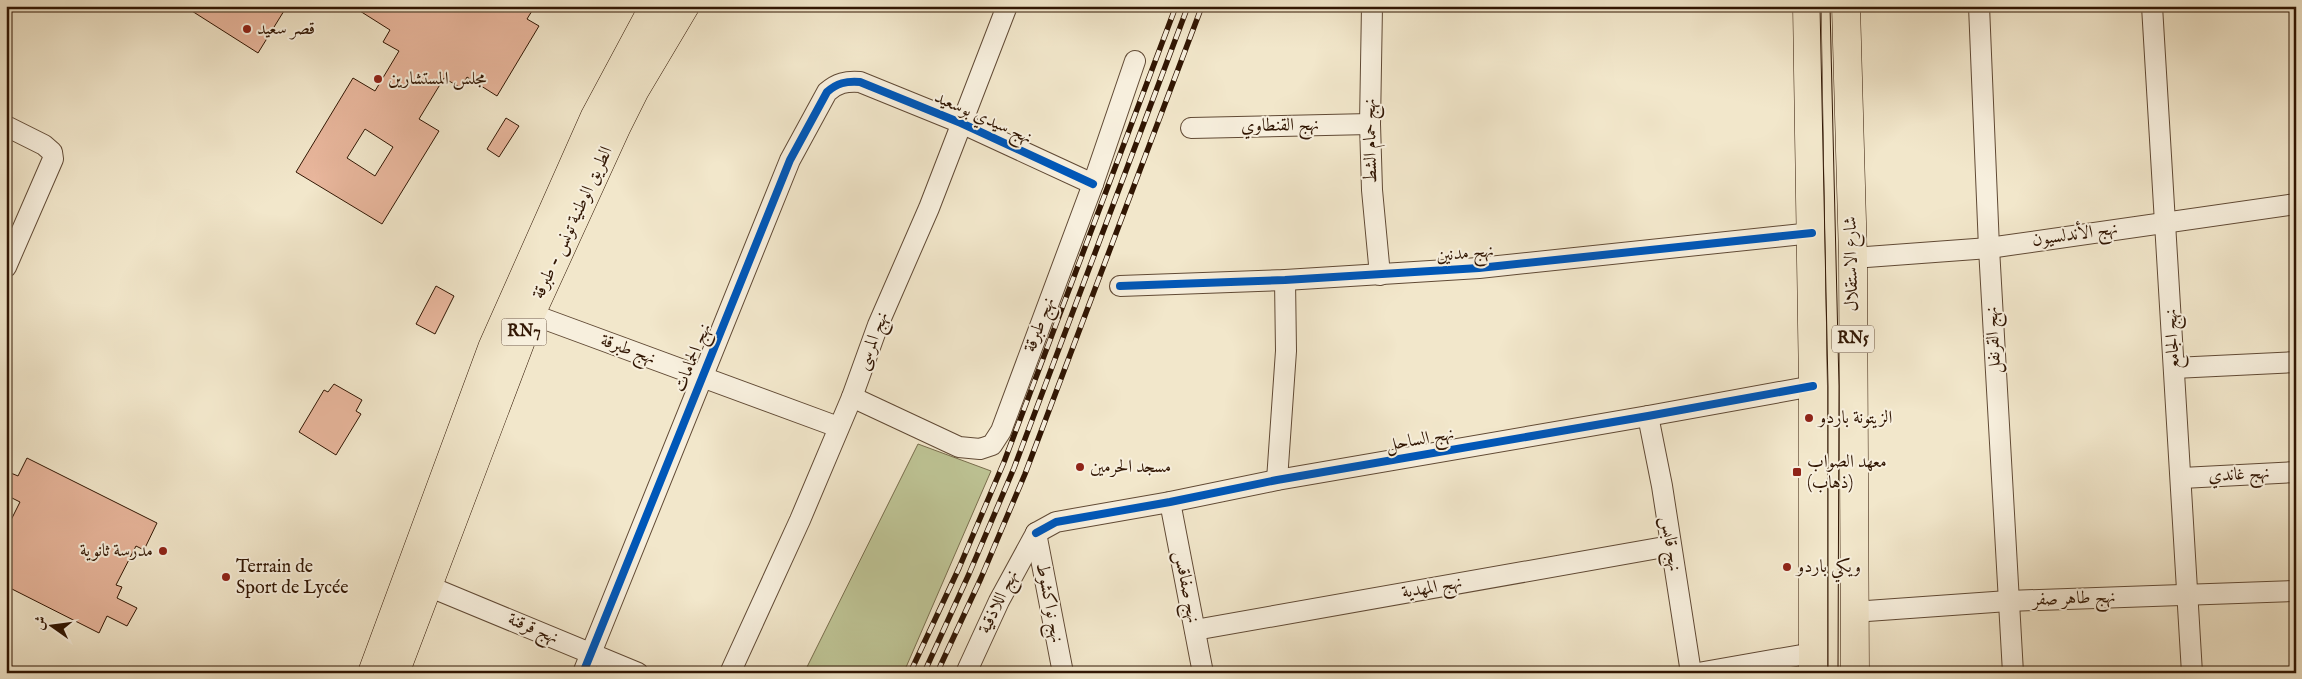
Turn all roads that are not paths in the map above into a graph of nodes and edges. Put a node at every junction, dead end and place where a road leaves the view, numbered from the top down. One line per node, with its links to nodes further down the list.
1 (654, 6): 47 (main road, الطريق الوطنية تونس - طبرقة / RN7)
2 (685, 6): 25 (main road, الطريق الوطنية تونس - طبرقة / RN7)
3 (1007, 6): 11 (street, نهج المرسى)
4 (1372, 6): 12 (street, نهج حمام الشط)
5 (1807, 6): 18 (main road, RN5)
6 (1846, 6): 20 (main road, شارع الاستقلال / RN5)
7 (1979, 6): 19 (street, نهج القرنفل)
8 (2152, 6): 17 (street, نهج الجامع)
9 (1135, 61): 15 (street, نهج طبرقة)
10 (860, 82): 11 (street, نهج سيدي بوسعيد); 28 (street, نهج الحمامات)
11 (961, 123): 15 (street, نهج سيدي بوسعيد); 30 (street, نهج المرسى)
12 (1370, 124): 14 (street, نهج القنطاوي); 22 (street, نهج حمام الشط)
13 (6, 126): 21 (street)
14 (1191, 128)
15 (1093, 184): 30 (street, نهج طبرقة)
16 (2296, 204): 17 (street, نهج الأندلسيون)
17 (2167, 222): 19 (street, نهج الأندلسيون); 27 (street, نهج الجامع)
18 (1812, 233): 22 (street, نهج مدنين); 29 (main road, RN5)
19 (1989, 248): 20 (street, نهج الأندلسيون); 42 (street, نهج القرنفل)
20 (1852, 258): 43 (main road, شارع الاستقلال / RN5)
21 (6, 267)
22 (1380, 275): 23 (street, نهج مدنين)
23 (1285, 280): 24 (street, نهج مدنين); 35 (street)
24 (1120, 286)
25 (530, 314): 28 (street, نهج طبرقة); 39 (main road, الطريق الوطنية تونس - طبرقة / RN7)
26 (2296, 362): 27 (street)
27 (2174, 368): 34 (street, نهج الجامع)
28 (702, 377): 32 (street, نهج طبرقة); 45 (street, نهج الحمامات)
29 (1813, 386): 31 (street, نهج الساحل); 46 (main road, RN5)
30 (852, 398): 32 (street, نهج المرسى)
31 (1648, 416): 35 (street, نهج الساحل); 38 (street, نهج قابس)
32 (838, 427): 51 (street, نهج المرسى)
33 (2296, 472): 34 (street, نهج غاندي)
34 (2182, 478): 41 (street, نهج الجامع)
35 (1277, 480): 36 (street, نهج الساحل)
36 (1170, 502): 37 (street, نهج الساحل); 44 (street, نهج صفاقس)
37 (1036, 533): 52 (street, نهج اللاذقية); 53 (street, نهج نواكشوط)
38 (1670, 546): 44 (street, نهج المهدية); 55 (street, نهج قابس)
39 (428, 586): 45 (street, نهج قرقنة); 48 (main road, الطريق الوطنية تونس - طبرقة / RN7)
40 (2296, 591): 41 (street, نهج طاهر صفر)
41 (2187, 595): 42 (street, نهج طاهر صفر); 59 (street, نهج الجامع)
42 (2008, 601): 43 (street, نهج طاهر صفر); 58 (street, نهج القرنفل)
43 (1853, 612): 57 (main road, شارع الاستقلال / RN5)
44 (1195, 630): 54 (street, نهج صفاقس)
45 (591, 653): 49 (street, نهج الحمامات); 50 (street, نهج قرقنة)
46 (1813, 663): 56 (street)
47 (372, 673)
48 (395, 673)
49 (583, 673)
50 (638, 673)
51 (730, 673)
52 (966, 673)
53 (1063, 673)
54 (1203, 673)
55 (1691, 673)
56 (1698, 673)
57 (1854, 673)
58 (2013, 673)
59 (2192, 673)

